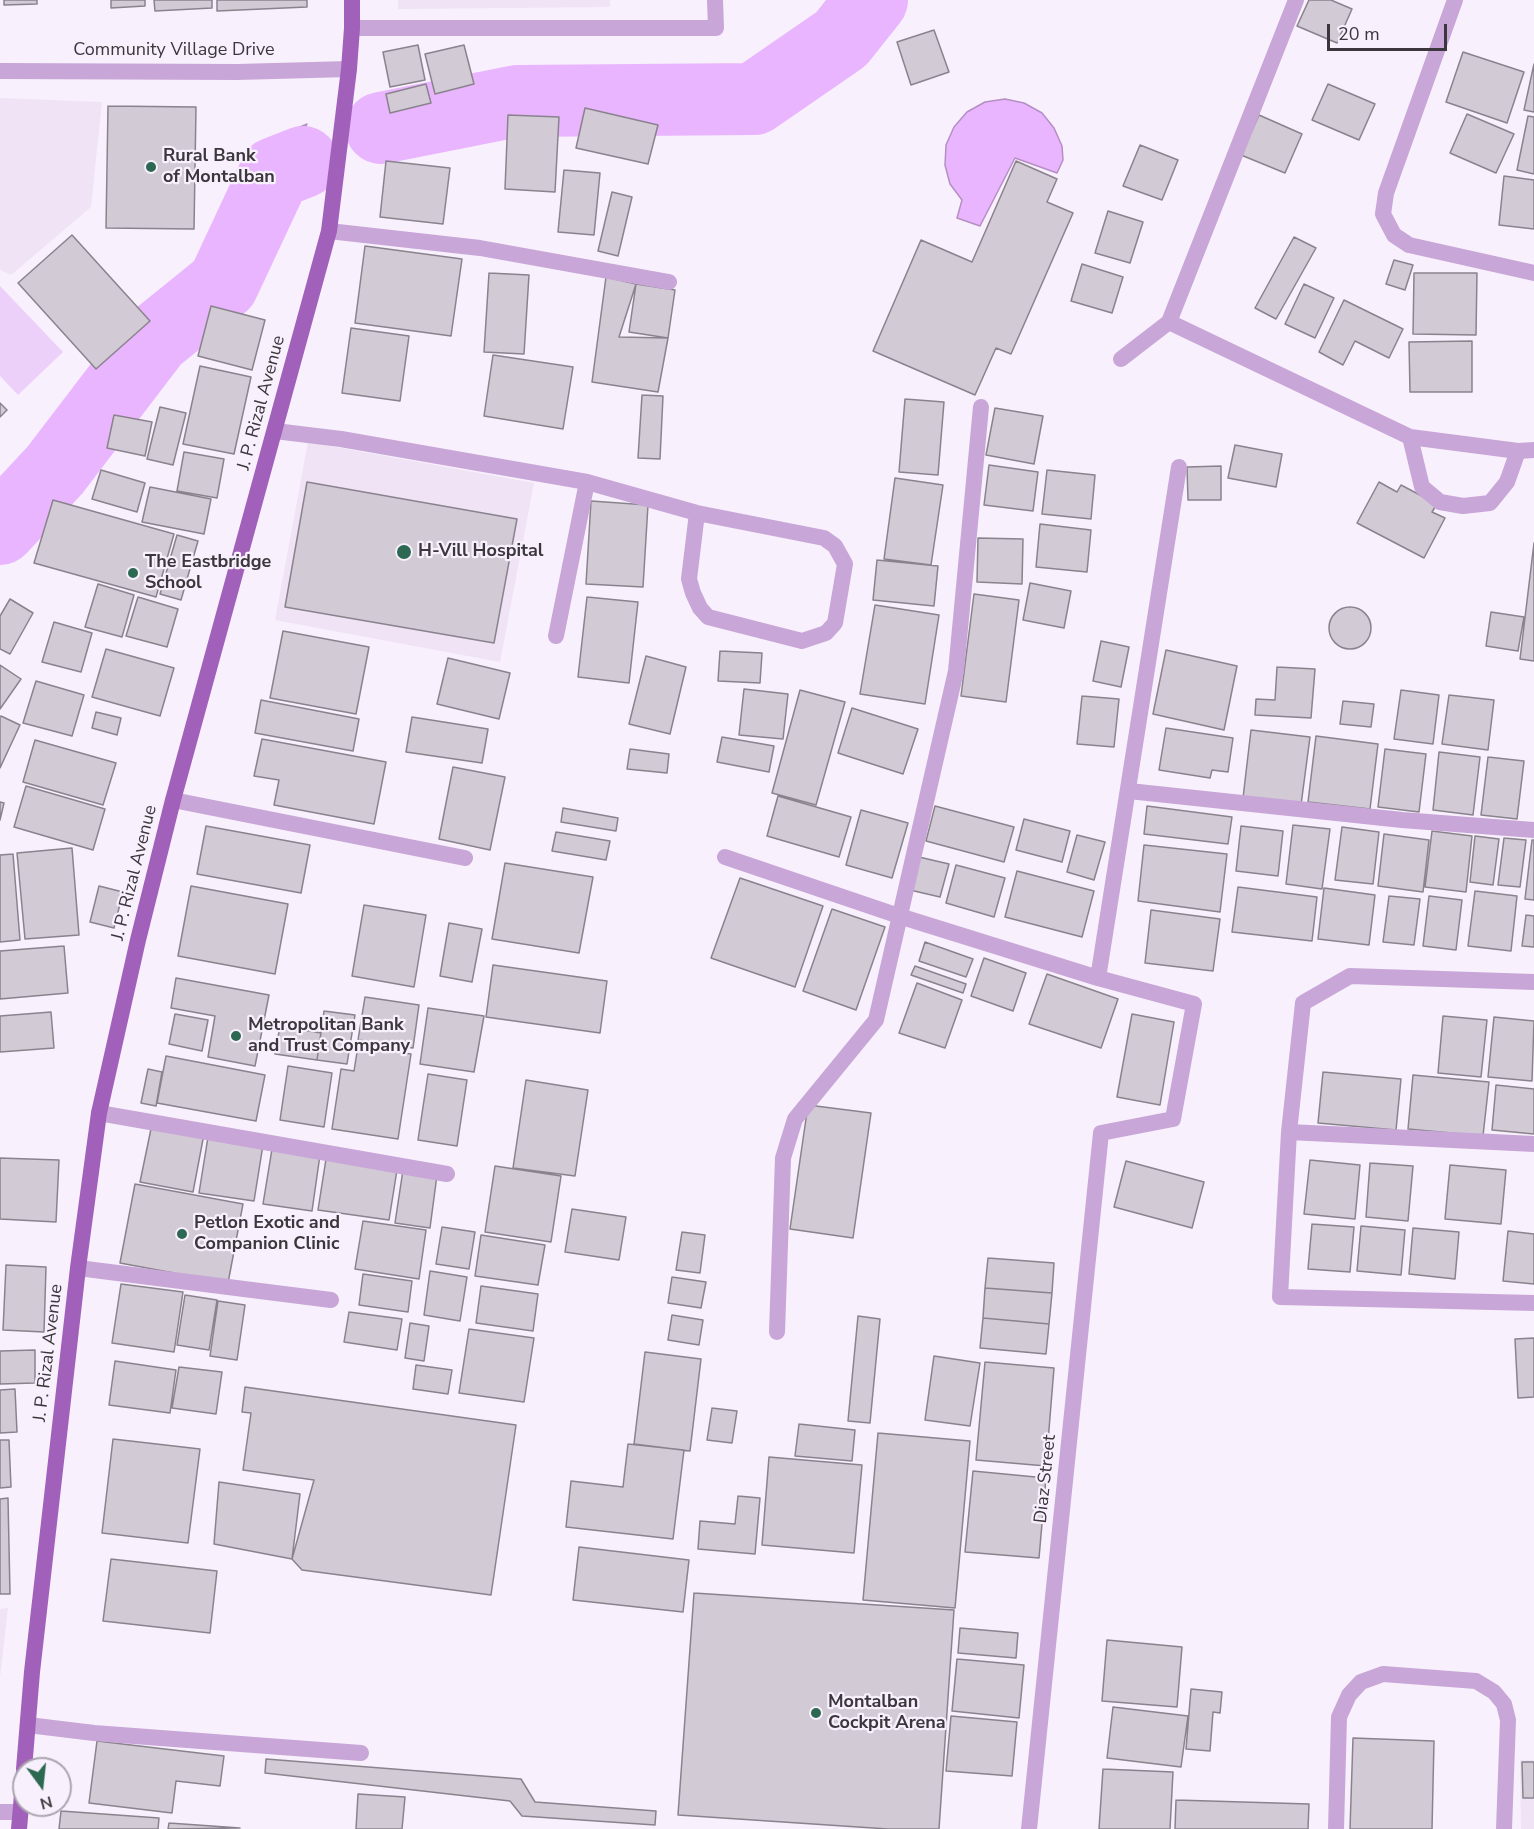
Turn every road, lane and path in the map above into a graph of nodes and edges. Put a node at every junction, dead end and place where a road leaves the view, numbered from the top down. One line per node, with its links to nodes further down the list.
1 (352, 0): 5 (main road, J. P. Rizal Avenue)
2 (715, 0): 5 (street)
3 (1296, 0): 11 (street)
4 (1455, 0): 9 (street)
5 (352, 28): 6 (main road, J. P. Rizal Avenue)
6 (349, 69): 7 (street, Community Village Drive); 8 (main road, J. P. Rizal Avenue)
7 (0, 70)
8 (329, 231): 10 (street); 14 (main road, J. P. Rizal Avenue)
9 (1534, 273)
10 (669, 282)
11 (1169, 322): 12 (street); 15 (street)
12 (1121, 359)
13 (981, 406): 26 (street)
14 (275, 431): 18 (street); 22 (main road, J. P. Rizal Avenue)
15 (1410, 437): 16 (street); 16 (street)
16 (1526, 450)
17 (1179, 467): 21 (street)
18 (587, 482): 19 (street); 20 (street)
19 (697, 513): 19 (street)
20 (556, 636)
21 (1129, 791): 23 (street); 27 (street)
22 (173, 800): 25 (street); 29 (main road, J. P. Rizal Avenue)
23 (1534, 830)
24 (725, 857): 26 (street)
25 (465, 858)
26 (899, 916): 27 (street); 36 (street)
27 (1098, 978): 42 (street, Diaz Street)
28 (1534, 982): 30 (street)
29 (99, 1113): 32 (street); 33 (main road, J. P. Rizal Avenue)
30 (1289, 1132): 31 (street); 35 (street)
31 (1534, 1144)
32 (447, 1174)
33 (78, 1268): 34 (street); 37 (main road, J. P. Rizal Avenue)
34 (332, 1300)
35 (1534, 1304)
36 (777, 1332)
37 (28, 1725): 38 (street); 39 (main road, J. P. Rizal Avenue)
38 (361, 1753)
39 (25, 1757)
40 (0, 1812): 41 (street)
41 (20, 1821)
42 (1029, 1829)
43 (1336, 1829): 44 (street)
44 (1504, 1829)

